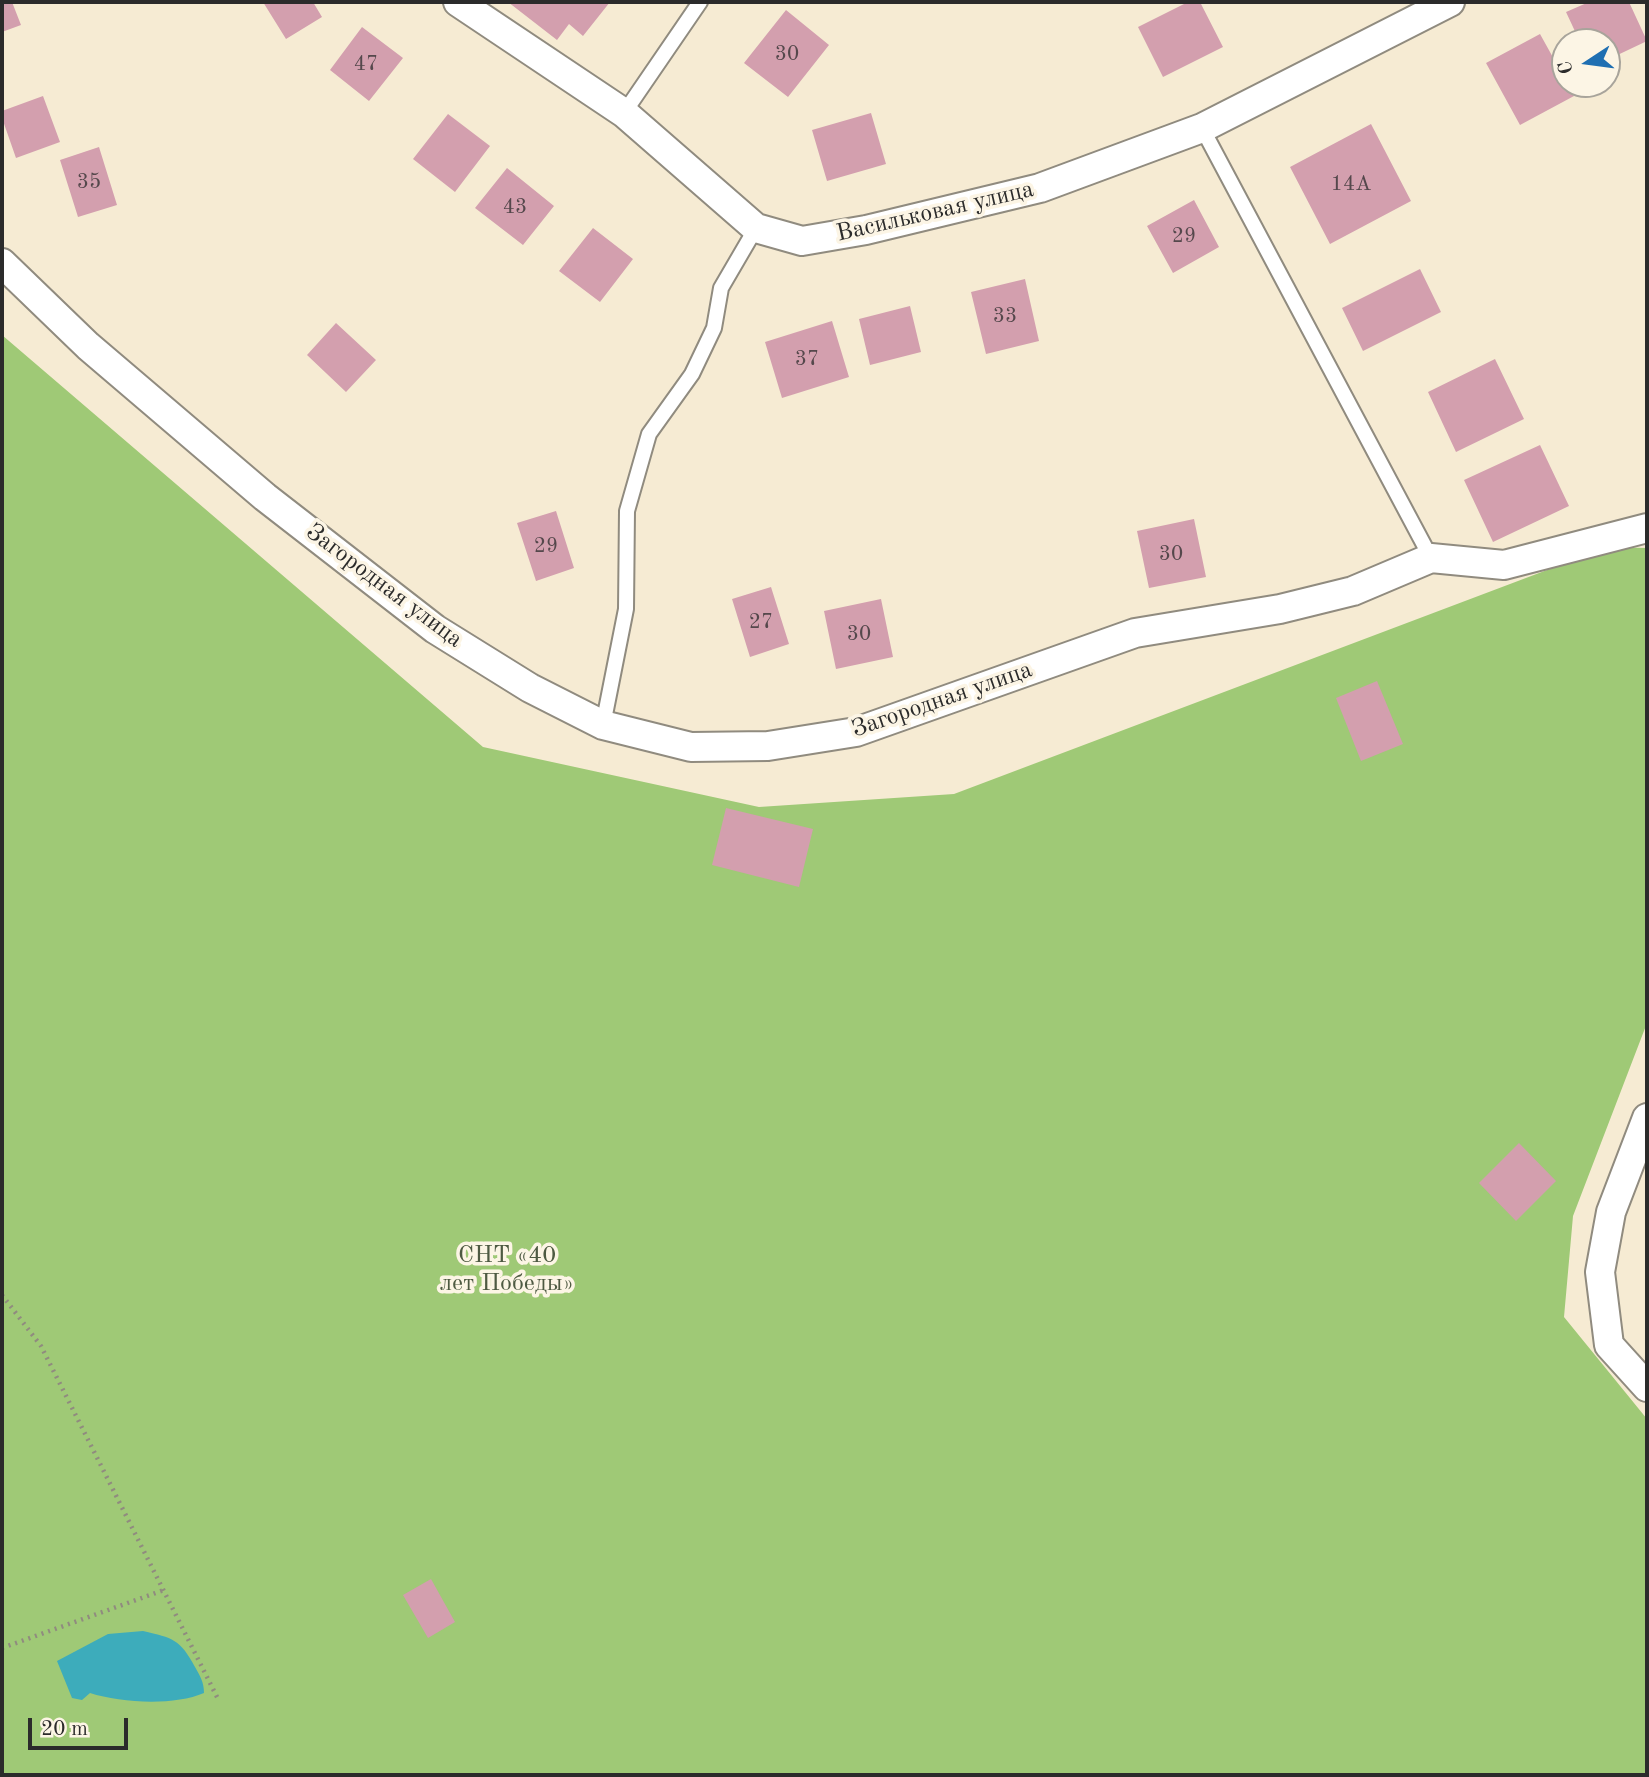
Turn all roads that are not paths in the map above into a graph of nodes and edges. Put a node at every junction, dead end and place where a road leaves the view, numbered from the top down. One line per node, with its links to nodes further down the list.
1 (458, 2): 4 (street, Васильковая улица)
2 (700, 2): 4 (lane)
3 (1450, 2): 5 (street, Васильковая улица)
4 (624, 113): 6 (street, Васильковая улица)
5 (1202, 128): 6 (street, Васильковая улица); 9 (lane)
6 (756, 228): 10 (lane)
7 (3, 265): 10 (street, Загородная улица)
8 (1647, 528): 9 (street, Загородная улица)
9 (1431, 558): 10 (street, Загородная улица)
10 (603, 725)
11 (1647, 1118): 12 (street)
12 (1647, 1387)

